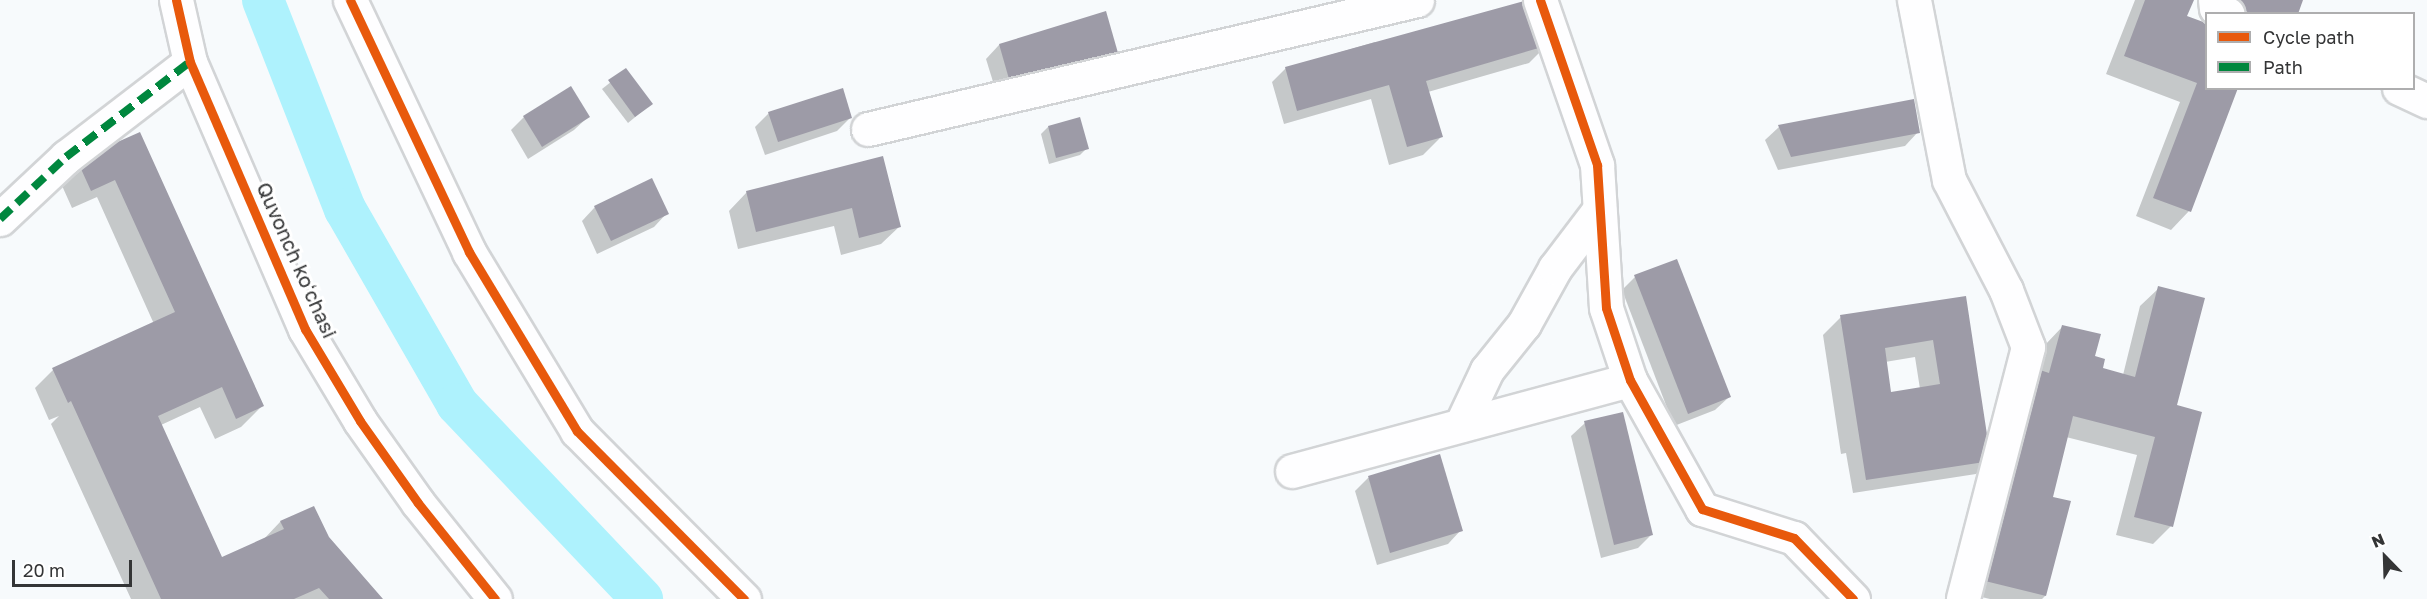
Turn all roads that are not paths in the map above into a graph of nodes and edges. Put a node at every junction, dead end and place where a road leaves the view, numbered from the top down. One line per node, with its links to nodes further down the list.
1 (176, 0): 8 (street, Quvonch koʻchasi)
2 (350, 0): 18 (street)
3 (1417, 0): 11 (street)
4 (1540, 0): 12 (street)
5 (1914, 0): 20 (street)
6 (2215, 0): 7 (street)
7 (2224, 12)
8 (190, 62): 13 (street); 17 (street, Quvonch koʻchasi)
9 (2403, 90): 10 (street)
10 (2427, 101)
11 (868, 129)
12 (1599, 210): 14 (street); 15 (street)
13 (0, 219)
14 (1630, 380): 15 (street); 19 (street)
15 (1461, 424): 16 (street)
16 (1292, 471)
17 (495, 599)
18 (744, 599)
19 (1853, 599)
20 (1963, 599)

